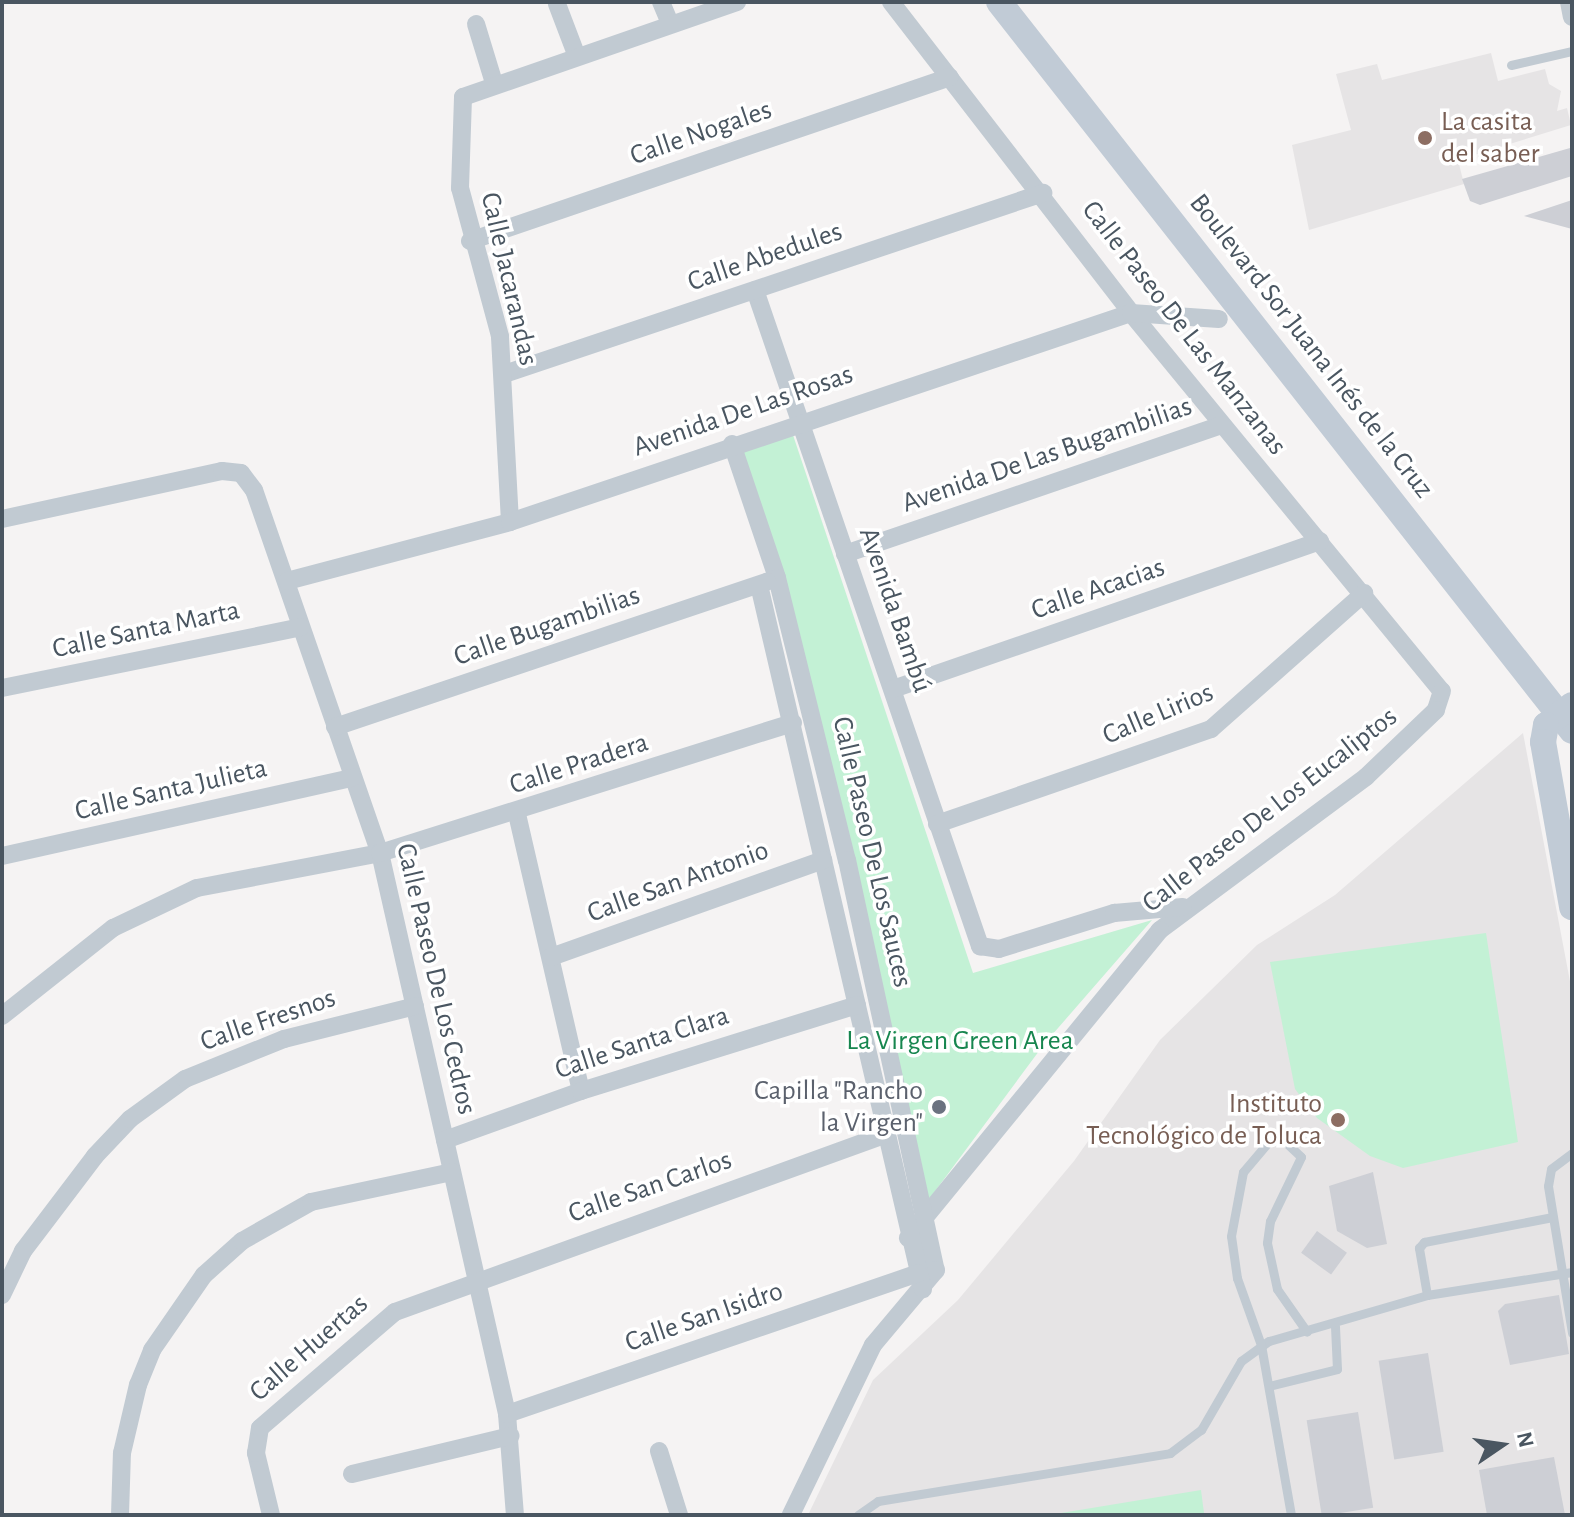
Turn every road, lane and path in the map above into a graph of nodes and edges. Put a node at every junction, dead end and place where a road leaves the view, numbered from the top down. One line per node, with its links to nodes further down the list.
1 (661, 2): 7 (street)
2 (737, 2): 7 (street)
3 (891, 2): 12 (street, Calle Paseo De Las Manzanas)
4 (999, 2): 17 (main road, Boulevard Sor Juana Inés de la Cruz)
5 (1020, 2): 17 (main road, Boulevard Sor Juana Inés de la Cruz)
6 (557, 4): 10 (street)
7 (670, 23): 10 (street)
8 (476, 24): 13 (street)
9 (1572, 51): 11 (lane)
10 (576, 54): 13 (street)
11 (1511, 65)
12 (950, 77): 14 (street, Calle Paseo De Las Manzanas); 15 (street, Calle Nogales)
13 (494, 83): 15 (street, Calle Jacarandas)
14 (1043, 193): 16 (street, Calle Abedules); 18 (street, Calle Paseo De Las Manzanas)
15 (470, 241): 19 (street, Calle Jacarandas)
16 (755, 290): 19 (street, Calle Abedules); 20 (street, Avenida Bambú)
17 (1235, 305): 18 (street, Avenida De Las Rosas); 35 (main road, Boulevard Sor Juana Inés de la Cruz)
18 (1131, 313): 20 (street, Avenida De Las Rosas); 21 (street, Calle Paseo De Las Manzanas)
19 (504, 374): 24 (street, Calle Jacarandas)
20 (798, 421): 22 (street, Avenida De Las Rosas); 26 (street, Avenida Bambú)
21 (1222, 425): 25 (street, Calle Paseo De Las Manzanas); 26 (street, Avenida De Las Bugambilias)
22 (732, 444): 24 (street, Avenida De Las Rosas); 27 (street, Calle Paseo De Los Sauces)
23 (2, 519): 28 (street, Calle Paseo De Los Cedros)
24 (510, 522): 28 (street, Avenida De Las Rosas)
25 (1320, 541): 30 (street, Calle Paseo De Las Manzanas); 34 (street, Calle Acacias)
26 (845, 554): 34 (street, Avenida Bambú)
27 (777, 578): 29 (street, Calle Bugambilias); 56 (street, Calle Paseo De Los Sauces)
28 (287, 581): 31 (street, Calle Paseo De Los Cedros)
29 (759, 585): 36 (street, Calle Paseo De Los Sauces); 37 (street, Calle Bugambilias)
30 (1364, 593): 32 (street, Calle Paseo De Las Manzanas); 40 (street, Calle Lirios)
31 (301, 627): 33 (street, Calle Santa Marta); 37 (street, Calle Paseo De Los Cedros)
32 (1440, 683): 44 (street, Calle Paseo De Los Eucaliptos)
33 (2, 688)
34 (893, 689): 40 (street, Avenida Bambú)
35 (1569, 713): 45 (main road)
36 (793, 723): 39 (street, Calle Pradera); 43 (street, Calle Paseo De Los Sauces)
37 (335, 727): 38 (street, Calle Paseo De Los Cedros)
38 (352, 778): 41 (street, Calle Paseo De Los Cedros); 42 (street, Calle Santa Julieta)
39 (517, 814): 41 (street, Calle Pradera); 46 (street)
40 (937, 824): 44 (street, Avenida Bambú)
41 (380, 853): 48 (street, Calle Paseo De Los Cedros); 49 (street, Calle Pradera)
42 (2, 856)
43 (823, 860): 46 (street, Calle San Antonio); 47 (street, Calle Paseo De Los Sauces)
44 (1183, 907): 56 (street, Calle Paseo De Los Eucaliptos)
45 (1572, 907)
46 (551, 957): 50 (street)
47 (857, 1005): 50 (street, Calle Santa Clara); 51 (street, Calle Paseo De Los Sauces)
48 (415, 1006): 52 (street, Calle Paseo De Los Cedros); 61 (street, Calle Fresnos)
49 (2, 1016)
50 (581, 1091): 52 (street, Calle Santa Clara)
51 (887, 1134): 57 (street, Calle Paseo De Los Sauces); 59 (street, Calle San Carlos)
52 (445, 1140): 54 (street, Calle Paseo De Los Cedros)
53 (1572, 1153): 55 (lane)
54 (452, 1172): 59 (street, Calle Paseo De Los Cedros); 72 (street)
55 (1553, 1217): 58 (lane); 62 (lane)
56 (926, 1218): 57 (street, Calle Paseo De Los Eucaliptos); 60 (street, Calle Paseo De Los Sauces)
57 (908, 1238): 60 (street, Calle Paseo De Los Sauces)
58 (1567, 1273): 62 (lane); 65 (lane)
59 (477, 1277): 68 (street, Calle Paseo De Los Cedros); 73 (street, Calle Huertas)
60 (925, 1280): 68 (street, Calle San Isidro); 76 (street)
61 (2, 1295)
62 (1427, 1295): 63 (lane)
63 (1335, 1326): 64 (lane); 67 (lane)
64 (1307, 1332): 66 (lane); 66 (lane)
65 (1572, 1333)
66 (1261, 1345): 67 (lane); 77 (lane)
67 (1269, 1386): 78 (lane)
68 (507, 1414): 69 (street, Calle Paseo De Los Cedros)
69 (510, 1436): 71 (street); 74 (street, Calle Paseo De Los Cedros)
70 (659, 1451): 75 (street)
71 (352, 1474)
72 (120, 1515)
73 (271, 1515)
74 (515, 1515)
75 (679, 1515)
76 (791, 1515)
77 (858, 1515)
78 (1291, 1515)

